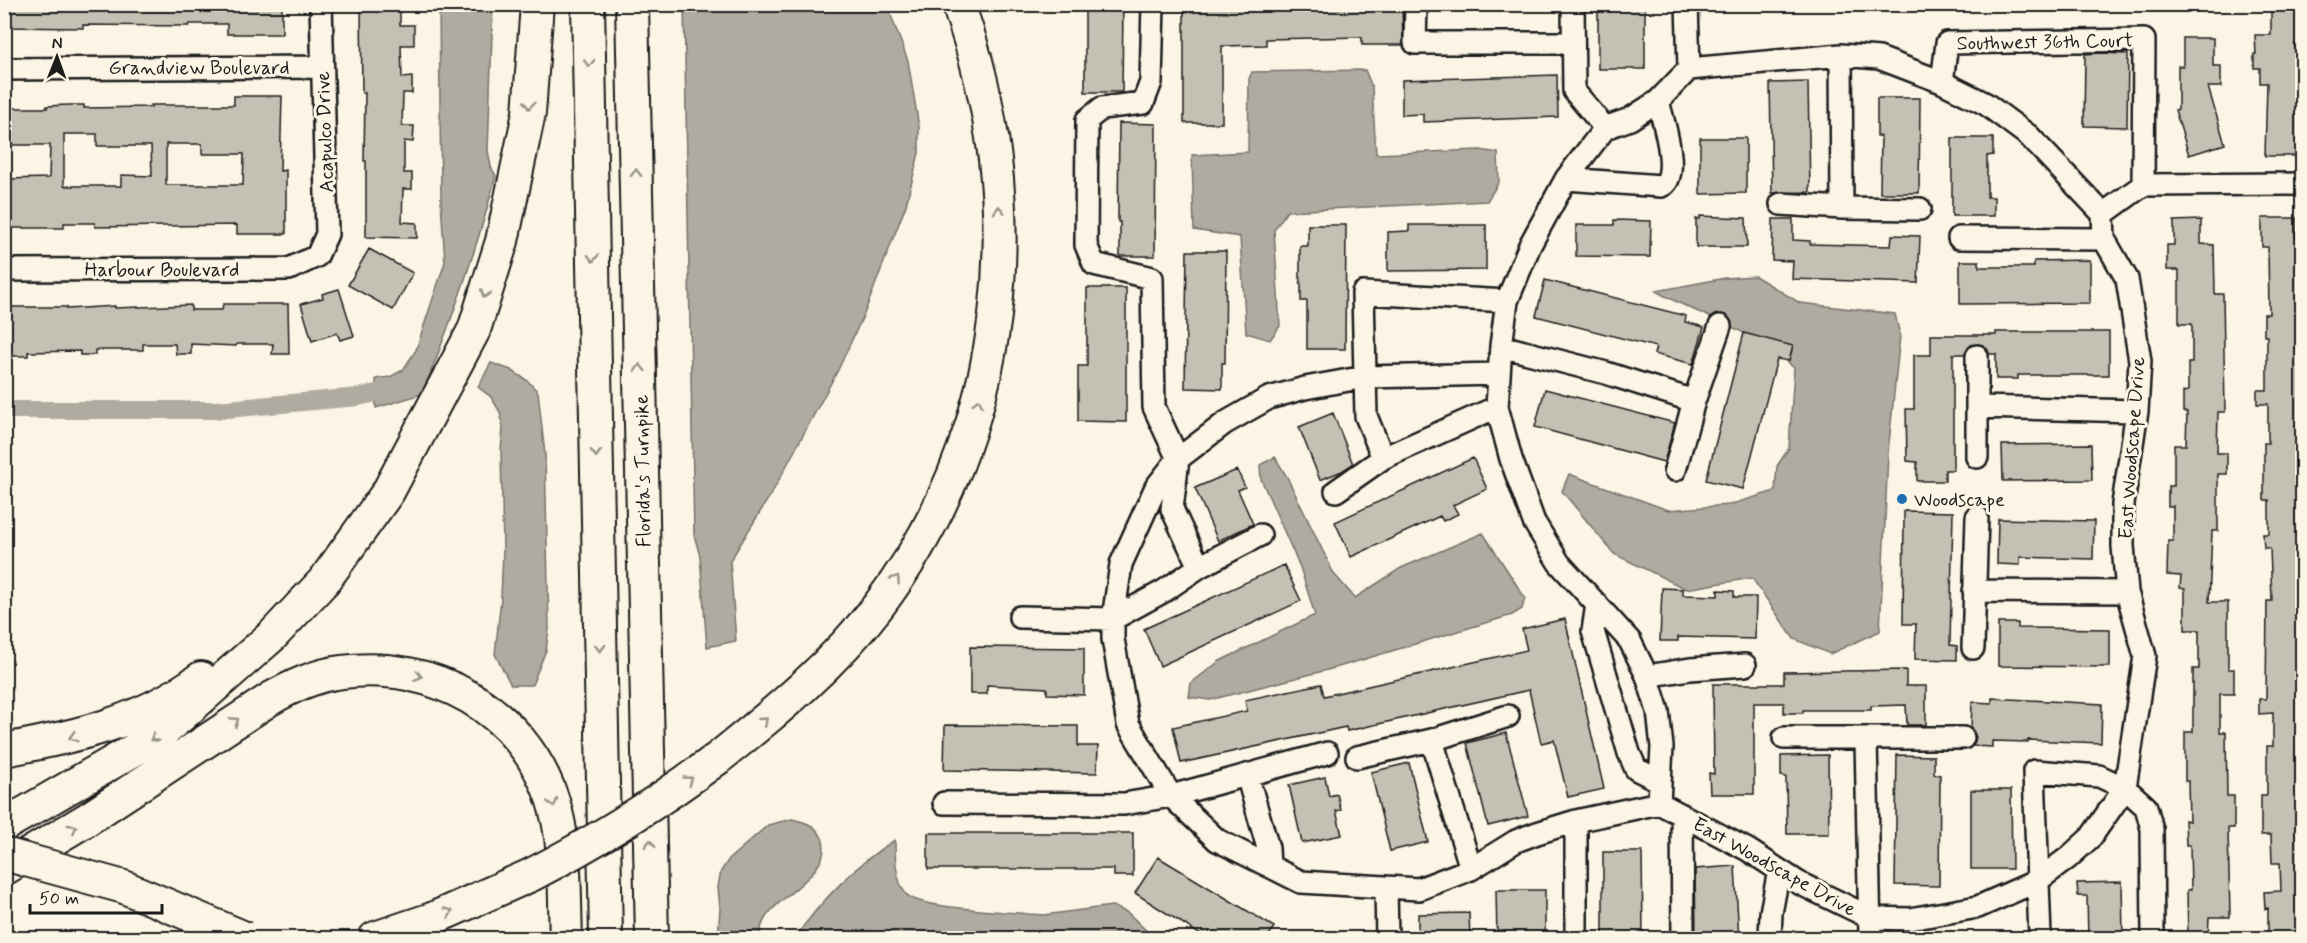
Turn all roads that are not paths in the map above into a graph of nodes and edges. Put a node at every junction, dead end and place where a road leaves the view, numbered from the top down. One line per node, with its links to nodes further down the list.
1 (321, 4): 12 (street, Acapulco Drive)
2 (537, 4): 39 (highway, one-way to 39)
3 (588, 4): 85 (highway, one-way to 85)
4 (632, 4): 86 (highway, Florida's Turnpike, one-way to 4)
5 (958, 4): 83 (highway, one-way to 5, bridge)
6 (1153, 4): 42 (street)
7 (1416, 4): 10 (street)
8 (1573, 4): 10 (street)
9 (1687, 4): 14 (street)
10 (1573, 43): 17 (street)
11 (1841, 55): 14 (street); 15 (street); 22 (street)
12 (322, 67): 13 (street, Grandview Boulevard); 27 (street, Acapulco Drive)
13 (4, 69)
14 (1689, 69): 16 (street)
15 (1942, 82): 20 (street, Southwest 36th Court); 24 (street)
16 (1658, 101): 17 (street); 18 (street)
17 (1605, 128): 18 (street)
18 (1566, 179): 29 (street)
19 (2302, 184): 20 (street)
20 (2143, 185): 24 (street)
21 (1781, 204): 22 (street)
22 (1842, 208): 23 (street)
23 (1920, 208)
24 (2103, 213): 26 (street, East Woodscape Drive)
25 (1959, 238): 26 (street)
26 (2104, 238): 38 (street, East Woodscape Drive)
27 (317, 256): 28 (street, Harbour Boulevard)
28 (4, 270)
29 (1507, 301): 31 (street); 34 (street)
30 (1720, 326): 35 (street)
31 (1501, 346): 33 (street); 35 (street)
32 (1977, 356): 36 (street)
33 (1499, 374): 34 (street); 37 (street)
34 (1365, 377): 41 (street); 42 (street)
35 (1694, 401): 43 (street)
36 (1977, 406): 38 (street); 40 (street)
37 (1497, 408): 41 (street); 50 (street)
38 (2137, 411): 49 (street, East Woodscape Drive)
39 (413, 446): 61 (highway, one-way to 61); 72 (highway, one-way to 72)
40 (1977, 457)
41 (1383, 458): 44 (street)
42 (1178, 459): 47 (street); 52 (street)
43 (1675, 470)
44 (1336, 491)
45 (1977, 517): 48 (street)
46 (1260, 536): 47 (street)
47 (1199, 567): 52 (street)
48 (1974, 591): 49 (street); 53 (street)
49 (2127, 592): 66 (street, East Woodscape Drive)
50 (1597, 604): 55 (street); 65 (street)
51 (1020, 617): 52 (street)
52 (1113, 619): 67 (street)
53 (1973, 648)
54 (1745, 665): 55 (street)
55 (1647, 676): 65 (street)
56 (1508, 716): 60 (street)
57 (1784, 738): 58 (street)
58 (1866, 738): 59 (street); 80 (street)
59 (1963, 738)
60 (1431, 740): 63 (street); 75 (street)
61 (4, 750)
62 (1327, 753): 64 (street)
63 (1357, 757)
64 (1246, 775): 67 (street); 74 (street)
65 (1660, 781): 69 (street)
66 (2125, 788): 78 (street, East Woodscape Drive); 78 (street); 92 (street)
67 (1171, 796): 68 (street); 74 (street)
68 (944, 803)
69 (1659, 803): 70 (street, East Woodscape Drive); 71 (street)
70 (1682, 815): 77 (street, East Woodscape Drive); 89 (street)
71 (1576, 821): 75 (street); 88 (street)
72 (4, 825)
73 (4, 854): 82 (highway, bridge)
74 (1269, 866): 79 (street)
75 (1471, 868): 79 (street)
76 (4, 869): 84 (highway, one-way to 84)
77 (1779, 870): 80 (street, East Woodscape Drive); 90 (street)
78 (2037, 881): 81 (street, East Woodscape Drive); 91 (street)
79 (1386, 888): 87 (street)
80 (1871, 928): 81 (street, East Woodscape Drive)
81 (1910, 929)
82 (245, 939)
83 (375, 939)
84 (566, 939)
85 (606, 939)
86 (652, 939)
87 (1386, 939)
88 (1576, 939)
89 (1683, 939)
90 (1770, 939)
91 (2040, 939)
92 (2153, 939)

